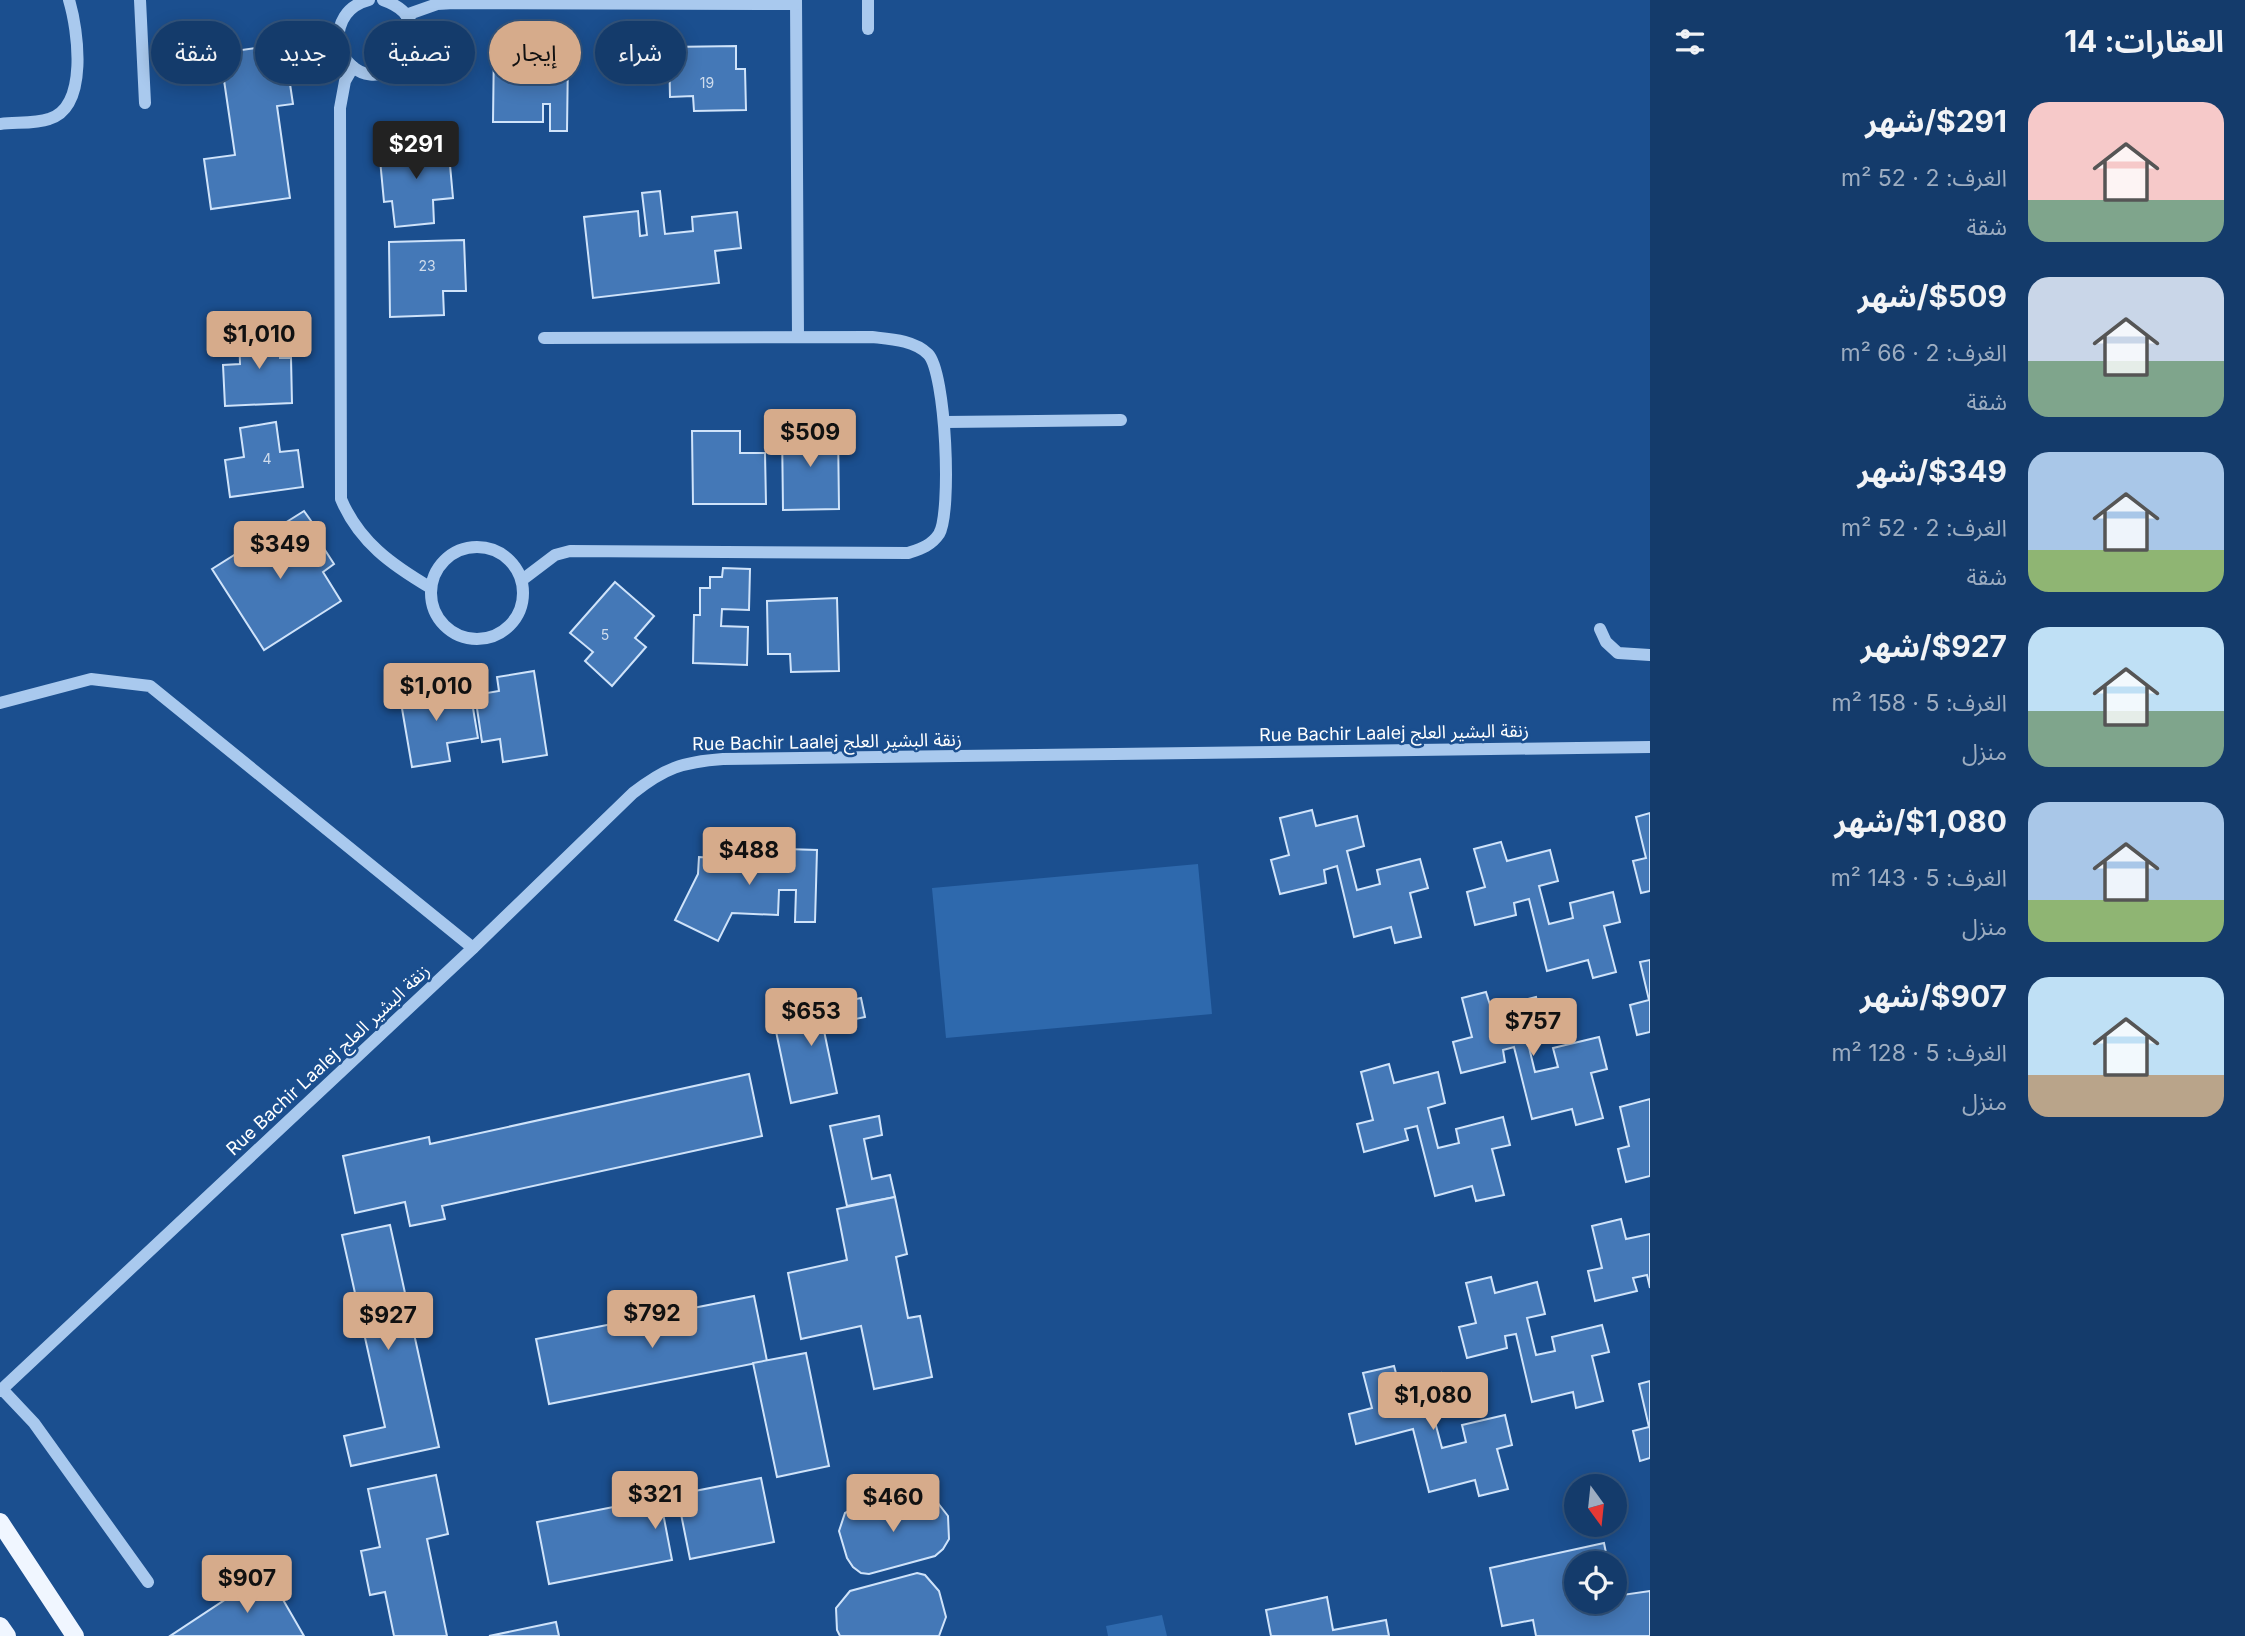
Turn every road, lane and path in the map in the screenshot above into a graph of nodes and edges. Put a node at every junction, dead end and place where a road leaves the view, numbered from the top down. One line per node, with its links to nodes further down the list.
1 (69, 0): 11 (street)
2 (140, 0): 10 (street)
3 (369, 0): 9 (street)
4 (383, 0): 7 (street)
5 (868, 0): 8 (street)
6 (796, 2): 7 (street); 12 (street)
7 (406, 15): 9 (street)
8 (868, 29)
9 (352, 67): 17 (street)
10 (145, 103)
11 (0, 124)
12 (798, 337): 13 (street); 15 (street)
13 (544, 338)
14 (1121, 420): 15 (street)
15 (945, 422): 16 (street)
16 (522, 580): 17 (street); 17 (street)
17 (430, 588)
18 (1600, 629): 19 (street)
19 (1650, 655)
20 (0, 703): 22 (street)
21 (1650, 747): 22 (street, Rue Bachir Laalej زنقة البشير العلج)
22 (473, 948): 23 (street, Rue Bachir Laalej زنقة البشير العلج)
23 (1, 1390): 25 (street)
24 (0, 1522): 28 (main road)
25 (148, 1582)
26 (0, 1626): 27 (main road)
27 (7, 1636)
28 (75, 1636)

